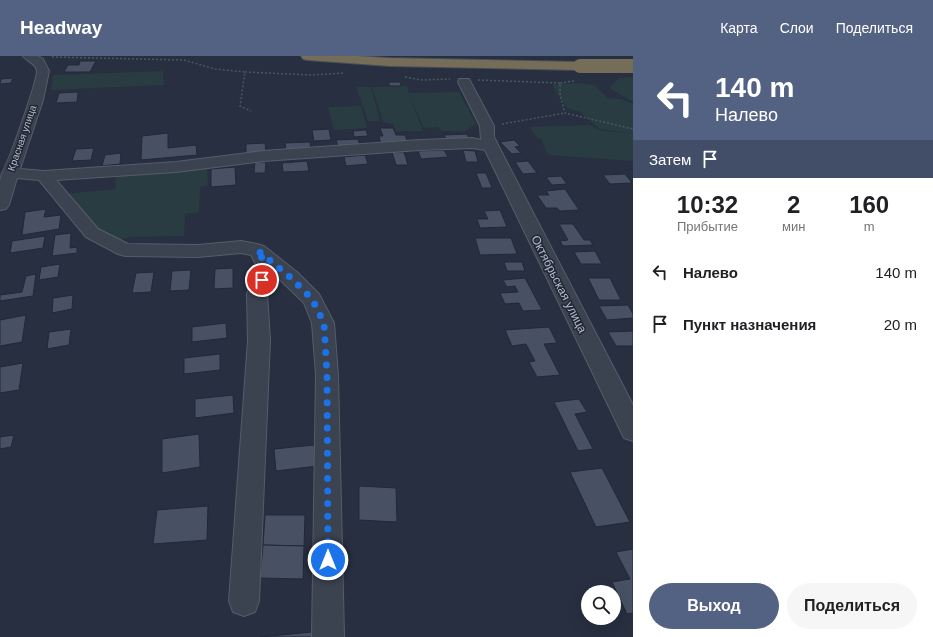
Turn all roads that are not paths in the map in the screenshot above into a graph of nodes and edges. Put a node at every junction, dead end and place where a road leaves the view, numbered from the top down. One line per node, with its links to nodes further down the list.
1 (29, 56): 6 (street, Красная улица)
2 (307, 56): 3 (highway, bridge)
3 (633, 66)
4 (464, 82): 5 (street, Октябрьская улица)
5 (489, 142): 7 (street); 10 (street, Октябрьская улица)
6 (10, 173): 7 (street); 8 (street, Красная улица)
7 (44, 176): 9 (street)
8 (0, 205)
9 (257, 250): 11 (street); 12 (street)
10 (633, 430)
11 (244, 601)
12 (328, 637)

